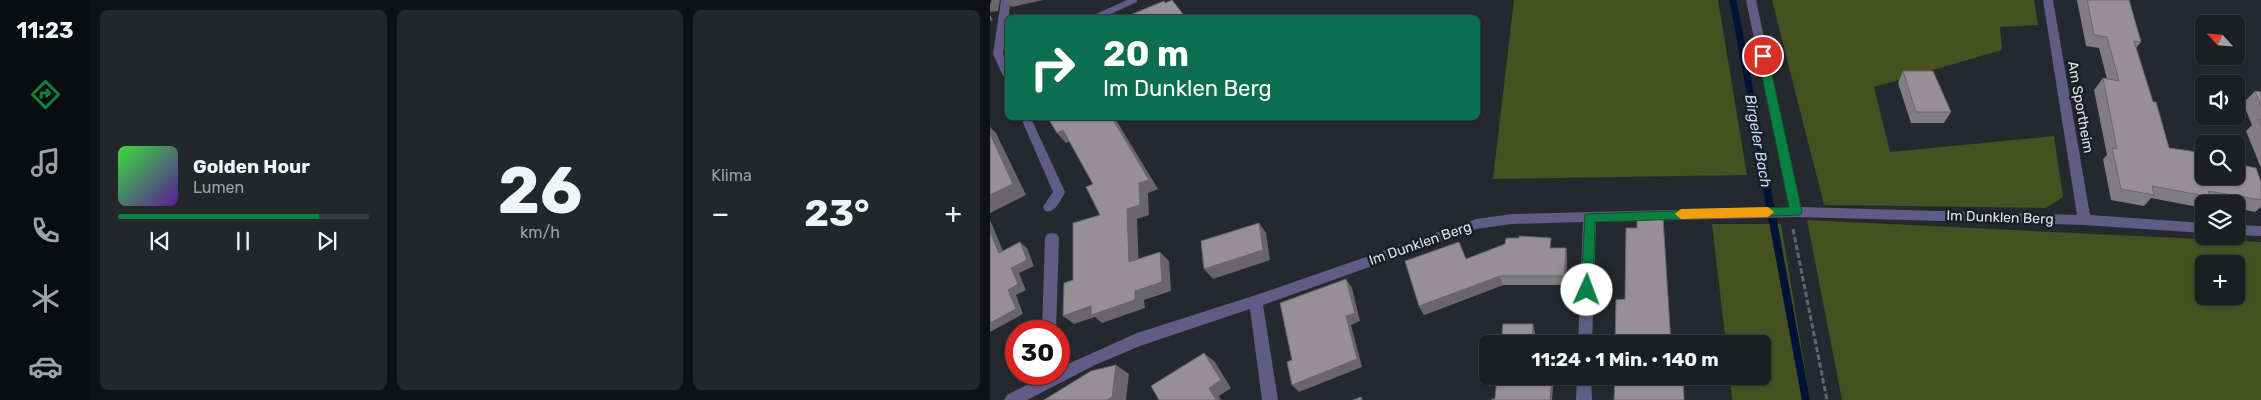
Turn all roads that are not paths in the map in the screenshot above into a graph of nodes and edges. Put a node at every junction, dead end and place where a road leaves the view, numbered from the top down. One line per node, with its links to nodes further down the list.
1 (1006, 0): 6 (street)
2 (1132, 0): 5 (street)
3 (1751, 0): 10 (street)
4 (2048, 0): 12 (street, Am Sportheim)
5 (1100, 15)
6 (998, 53): 7 (street)
7 (1005, 69)
8 (1027, 120): 9 (street)
9 (1049, 207)
10 (1796, 212): 11 (street, Im Dunklen Berg); 12 (street, Im Dunklen Berg)
11 (1590, 217): 17 (street, Im Dunklen Berg); 19 (street)
12 (2084, 220): 13 (street, Im Dunklen Berg)
13 (2195, 227)
14 (2245, 231): 15 (street)
15 (2261, 232)
16 (1052, 238): 18 (street)
17 (1256, 301): 20 (street, Im Dunklen Berg); 24 (street)
18 (1049, 320)
19 (1585, 335)
20 (1070, 368)
21 (1036, 385): 23 (street, Im Dunklen Berg)
22 (1584, 385): 25 (street)
23 (1012, 400)
24 (1270, 400)
25 (1584, 400)

